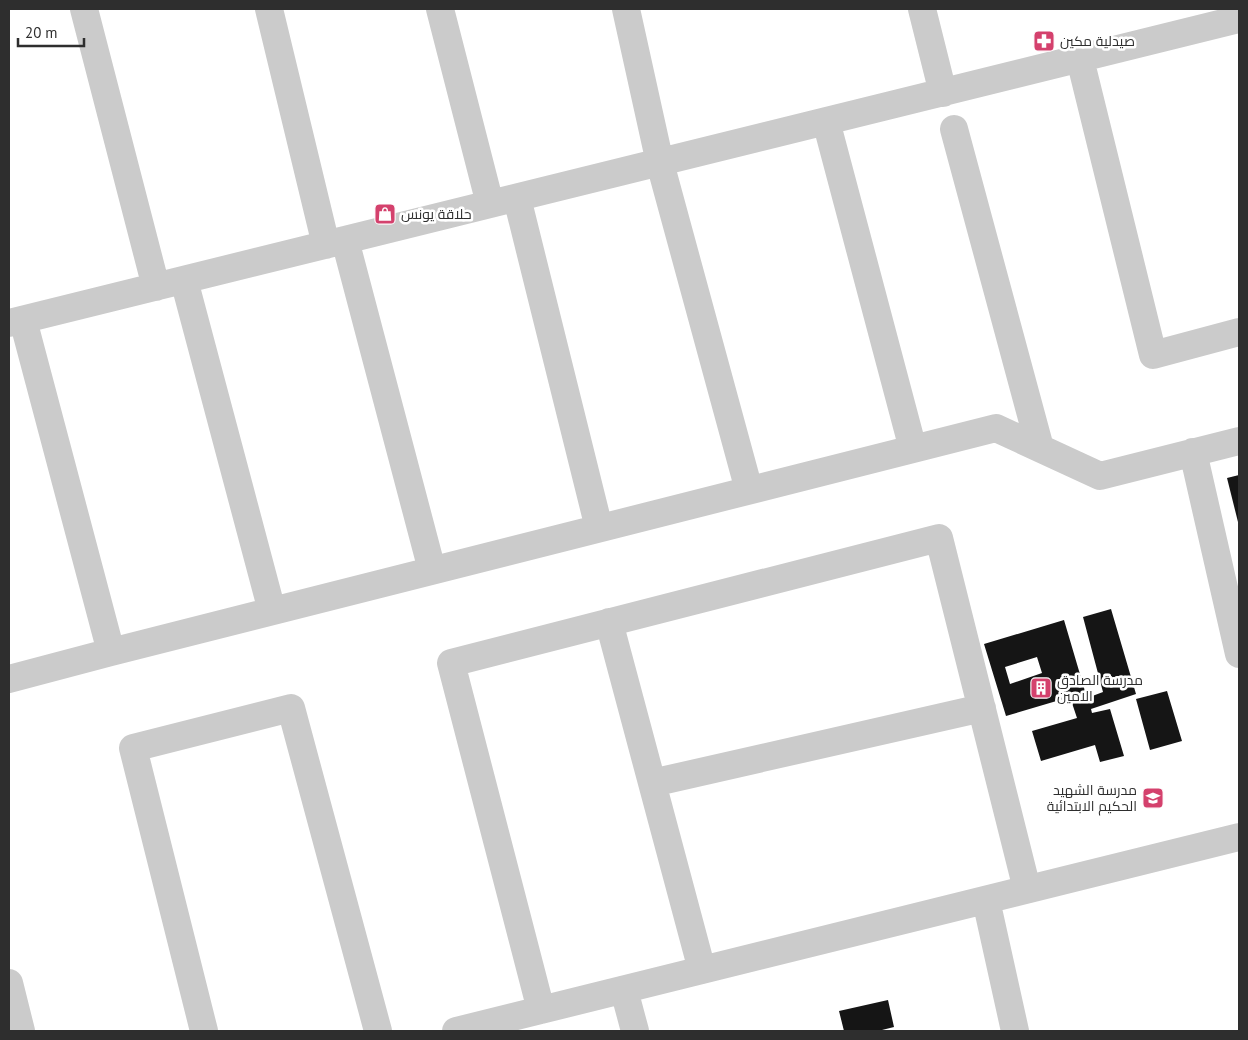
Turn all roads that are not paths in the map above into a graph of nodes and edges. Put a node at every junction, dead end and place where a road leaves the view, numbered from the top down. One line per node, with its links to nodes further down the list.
1 (84, 9): 16 (street)
2 (269, 9): 14 (street)
3 (440, 9): 13 (street)
4 (626, 9): 11 (street)
5 (922, 9): 8 (street)
6 (1239, 19): 7 (street)
7 (1080, 59): 8 (street); 18 (street)
8 (943, 93): 9 (street)
9 (826, 121): 11 (street); 21 (street)
10 (954, 129): 20 (street)
11 (660, 163): 12 (street); 23 (street)
12 (518, 198): 13 (street); 24 (street)
13 (490, 204): 14 (street)
14 (335, 243): 15 (street); 25 (street)
15 (184, 280): 16 (street); 26 (street)
16 (156, 287): 17 (street)
17 (16, 322): 29 (street)
18 (1239, 332)
19 (1239, 441): 22 (street)
20 (1040, 448): 21 (street); 22 (street)
21 (913, 449): 23 (street)
22 (1193, 452): 28 (street)
23 (749, 490): 24 (street)
24 (599, 528): 25 (street)
25 (432, 570): 26 (street)
26 (272, 611): 29 (street)
27 (609, 622): 31 (street); 32 (street); 39 (street)
28 (1238, 646)
29 (111, 652): 30 (street)
30 (9, 679)
31 (982, 708): 32 (street); 34 (street)
32 (652, 783): 36 (street)
33 (1239, 837): 34 (street)
34 (1027, 889): 35 (street)
35 (986, 900): 36 (street); 45 (street)
36 (702, 970): 38 (street)
37 (9, 983): 40 (street)
38 (624, 990): 39 (street); 44 (street)
39 (541, 1010): 43 (street)
40 (21, 1031)
41 (204, 1031): 42 (street)
42 (378, 1031)
43 (456, 1031)
44 (635, 1031)
45 (1016, 1031)

